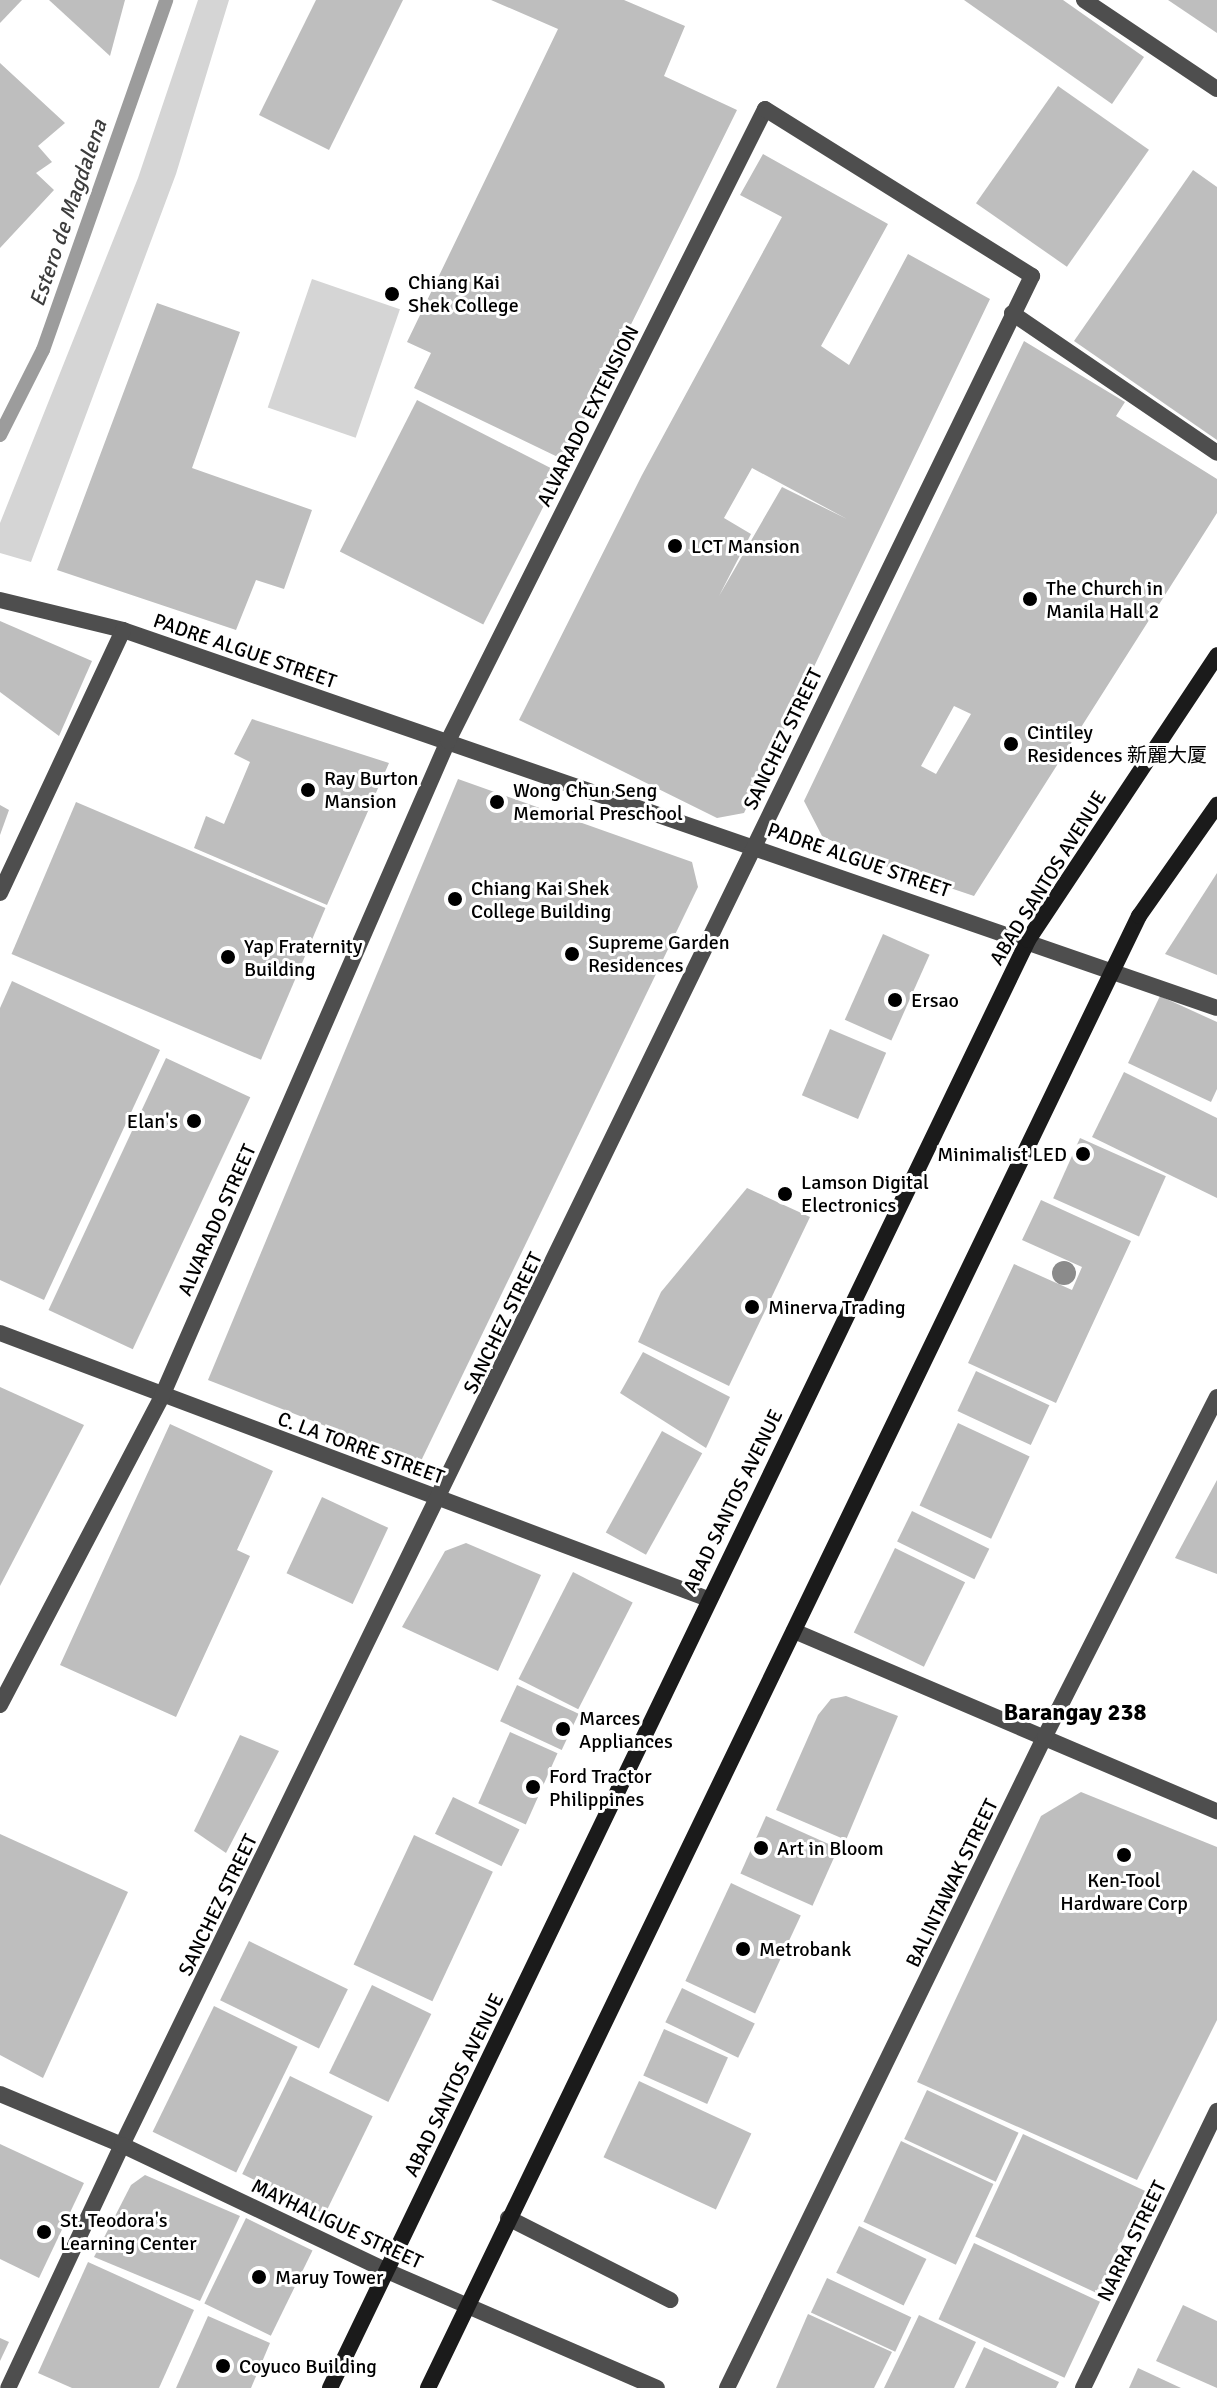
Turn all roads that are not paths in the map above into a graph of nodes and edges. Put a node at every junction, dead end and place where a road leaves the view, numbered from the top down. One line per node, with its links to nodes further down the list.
1 (1084, 0): 2 (street)
2 (1217, 89)
3 (765, 109): 4 (street, SANCHEZ STREET); 9 (street, ALVARADO EXTENSION)
4 (1012, 313): 5 (street); 11 (street, SANCHEZ STREET)
5 (1217, 453)
6 (0, 600): 7 (street, PADRE ALGUE STREET)
7 (123, 630): 9 (street, PADRE ALGUE STREET); 12 (street)
8 (1217, 655): 13 (main road, ABAD SANTOS AVENUE)
9 (448, 741): 11 (street, PADRE ALGUE STREET); 17 (street, ALVARADO STREET)
10 (1217, 805): 14 (main road)
11 (754, 845): 13 (street, PADRE ALGUE STREET); 19 (street, SANCHEZ STREET)
12 (0, 893)
13 (1028, 940): 14 (street, PADRE ALGUE STREET); 20 (main road, ABAD SANTOS AVENUE)
14 (1113, 968): 15 (street, PADRE ALGUE STREET); 21 (main road)
15 (1217, 1008)
16 (0, 1333): 17 (street, C. LA TORRE STREET)
17 (162, 1396): 19 (street, C. LA TORRE STREET); 22 (street, ALVARADO STREET)
18 (1217, 1397): 23 (street, BALINTAWAK STREET)
19 (440, 1499): 20 (street, C. LA TORRE STREET); 27 (street, SANCHEZ STREET)
20 (708, 1599): 29 (main road, ABAD SANTOS AVENUE)
21 (794, 1631): 23 (street); 28 (main road)
22 (0, 1705)
23 (1045, 1736): 24 (street); 36 (street, BALINTAWAK STREET)
24 (1217, 1811)
25 (0, 2094): 27 (street, MAYHALIGUE STREET)
26 (1217, 2111): 37 (street, NARRA STREET)
27 (122, 2145): 29 (street, MAYHALIGUE STREET); 32 (street, SANCHEZ STREET)
28 (508, 2218): 30 (street); 31 (main road)
29 (387, 2271): 31 (street, MAYHALIGUE STREET); 33 (main road, ABAD SANTOS AVENUE)
30 (670, 2300)
31 (466, 2305): 34 (main road); 35 (street, MAYHALIGUE STREET)
32 (8, 2388)
33 (330, 2388)
34 (428, 2388)
35 (657, 2388)
36 (727, 2388)
37 (1083, 2388)

